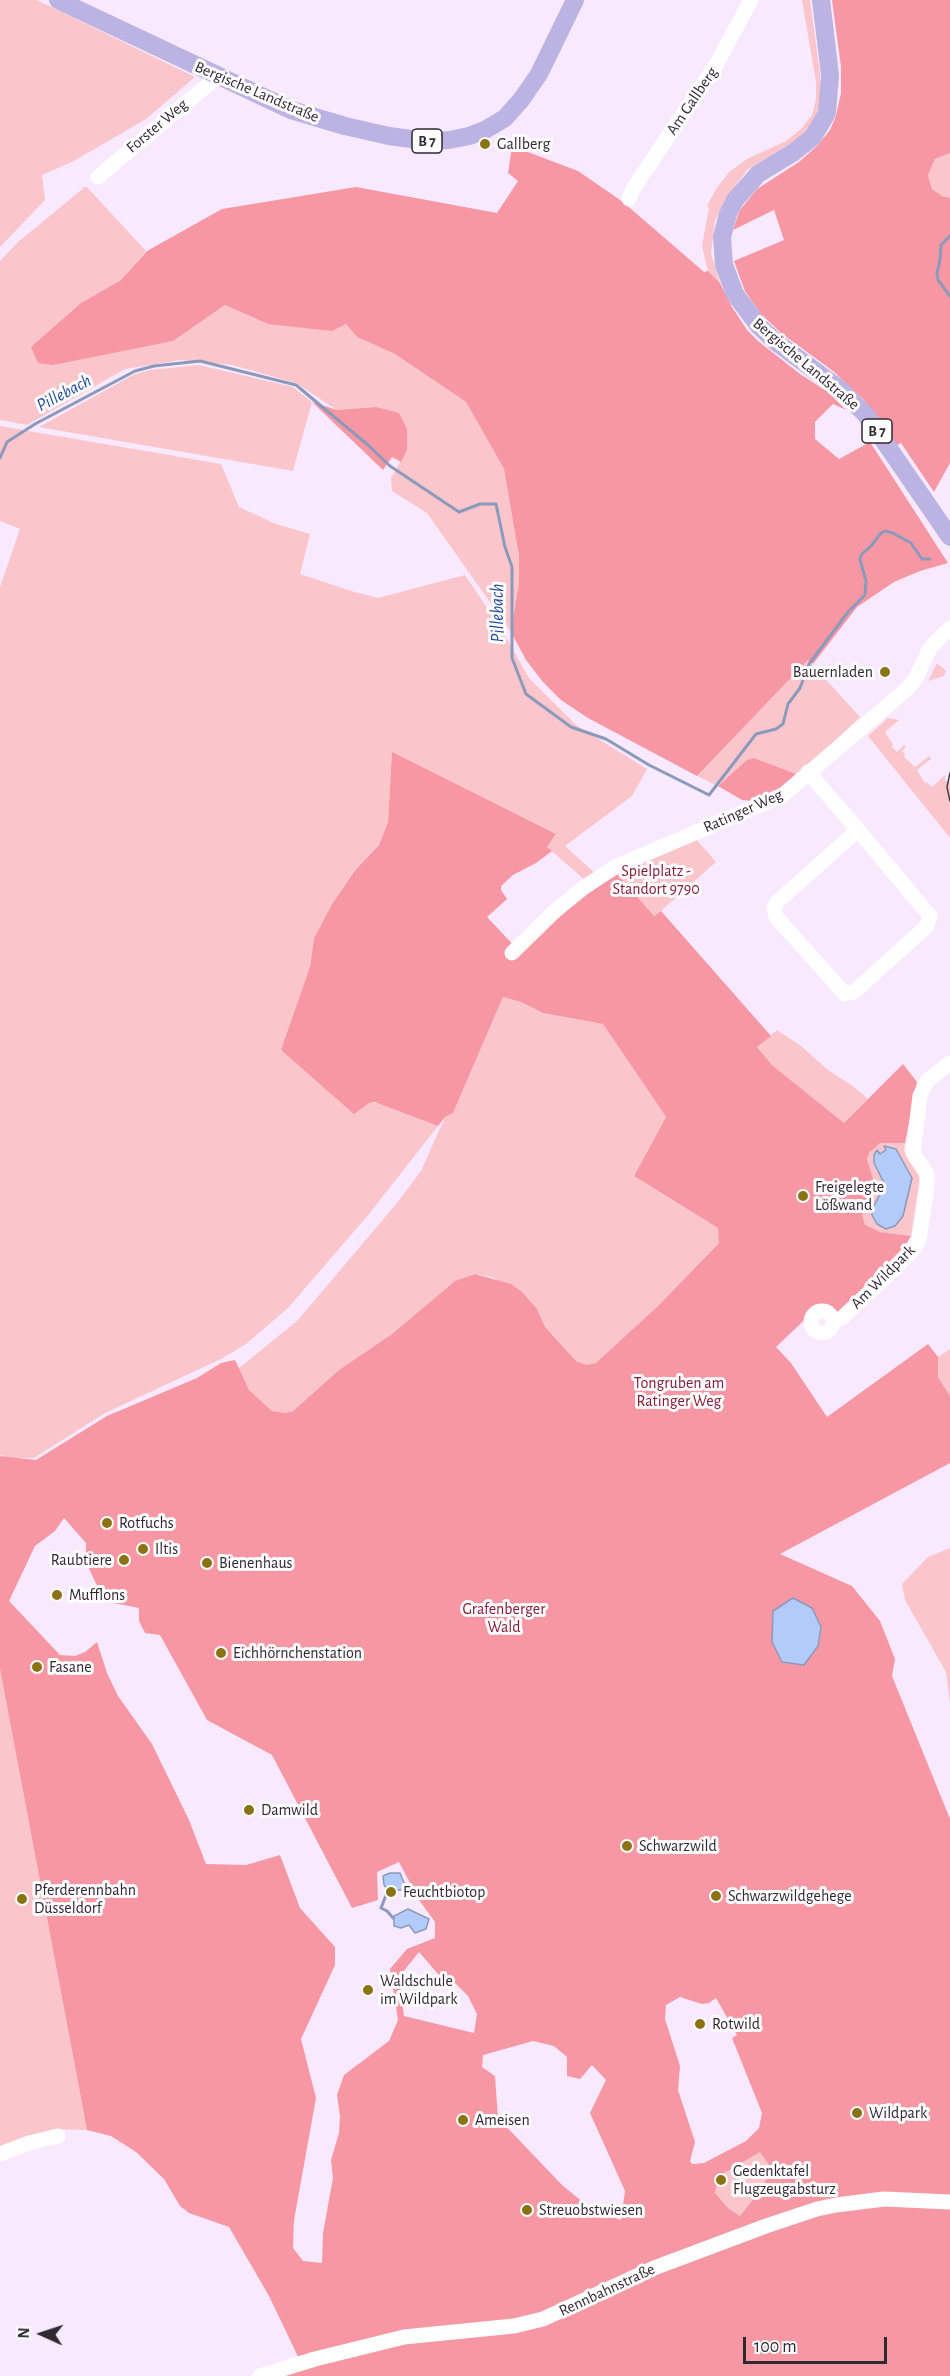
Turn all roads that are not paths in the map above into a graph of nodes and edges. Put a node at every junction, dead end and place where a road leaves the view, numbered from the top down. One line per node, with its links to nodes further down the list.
1 (58, 0): 5 (main road, Bergische Landstraße / B 7)
2 (575, 0): 5 (main road, Bergische Landstraße / B 7)
3 (751, 0): 7 (street, Am Gallberg)
4 (820, 0): 8 (main road, Bergische Landstraße / B 7)
5 (217, 77): 6 (street, Forster Weg)
6 (98, 177)
7 (629, 199)
8 (950, 537)
9 (948, 631): 10 (street, Ratinger Weg)
10 (808, 772): 11 (street); 12 (street, Ratinger Weg)
11 (858, 830): 11 (street)
12 (513, 953)
13 (950, 1063): 14 (street, Am Wildpark)
14 (833, 1321)
15 (58, 2136): 16 (street)
16 (0, 2154)
17 (950, 2202): 18 (street, Rennbahnstraße)
18 (260, 2376)

